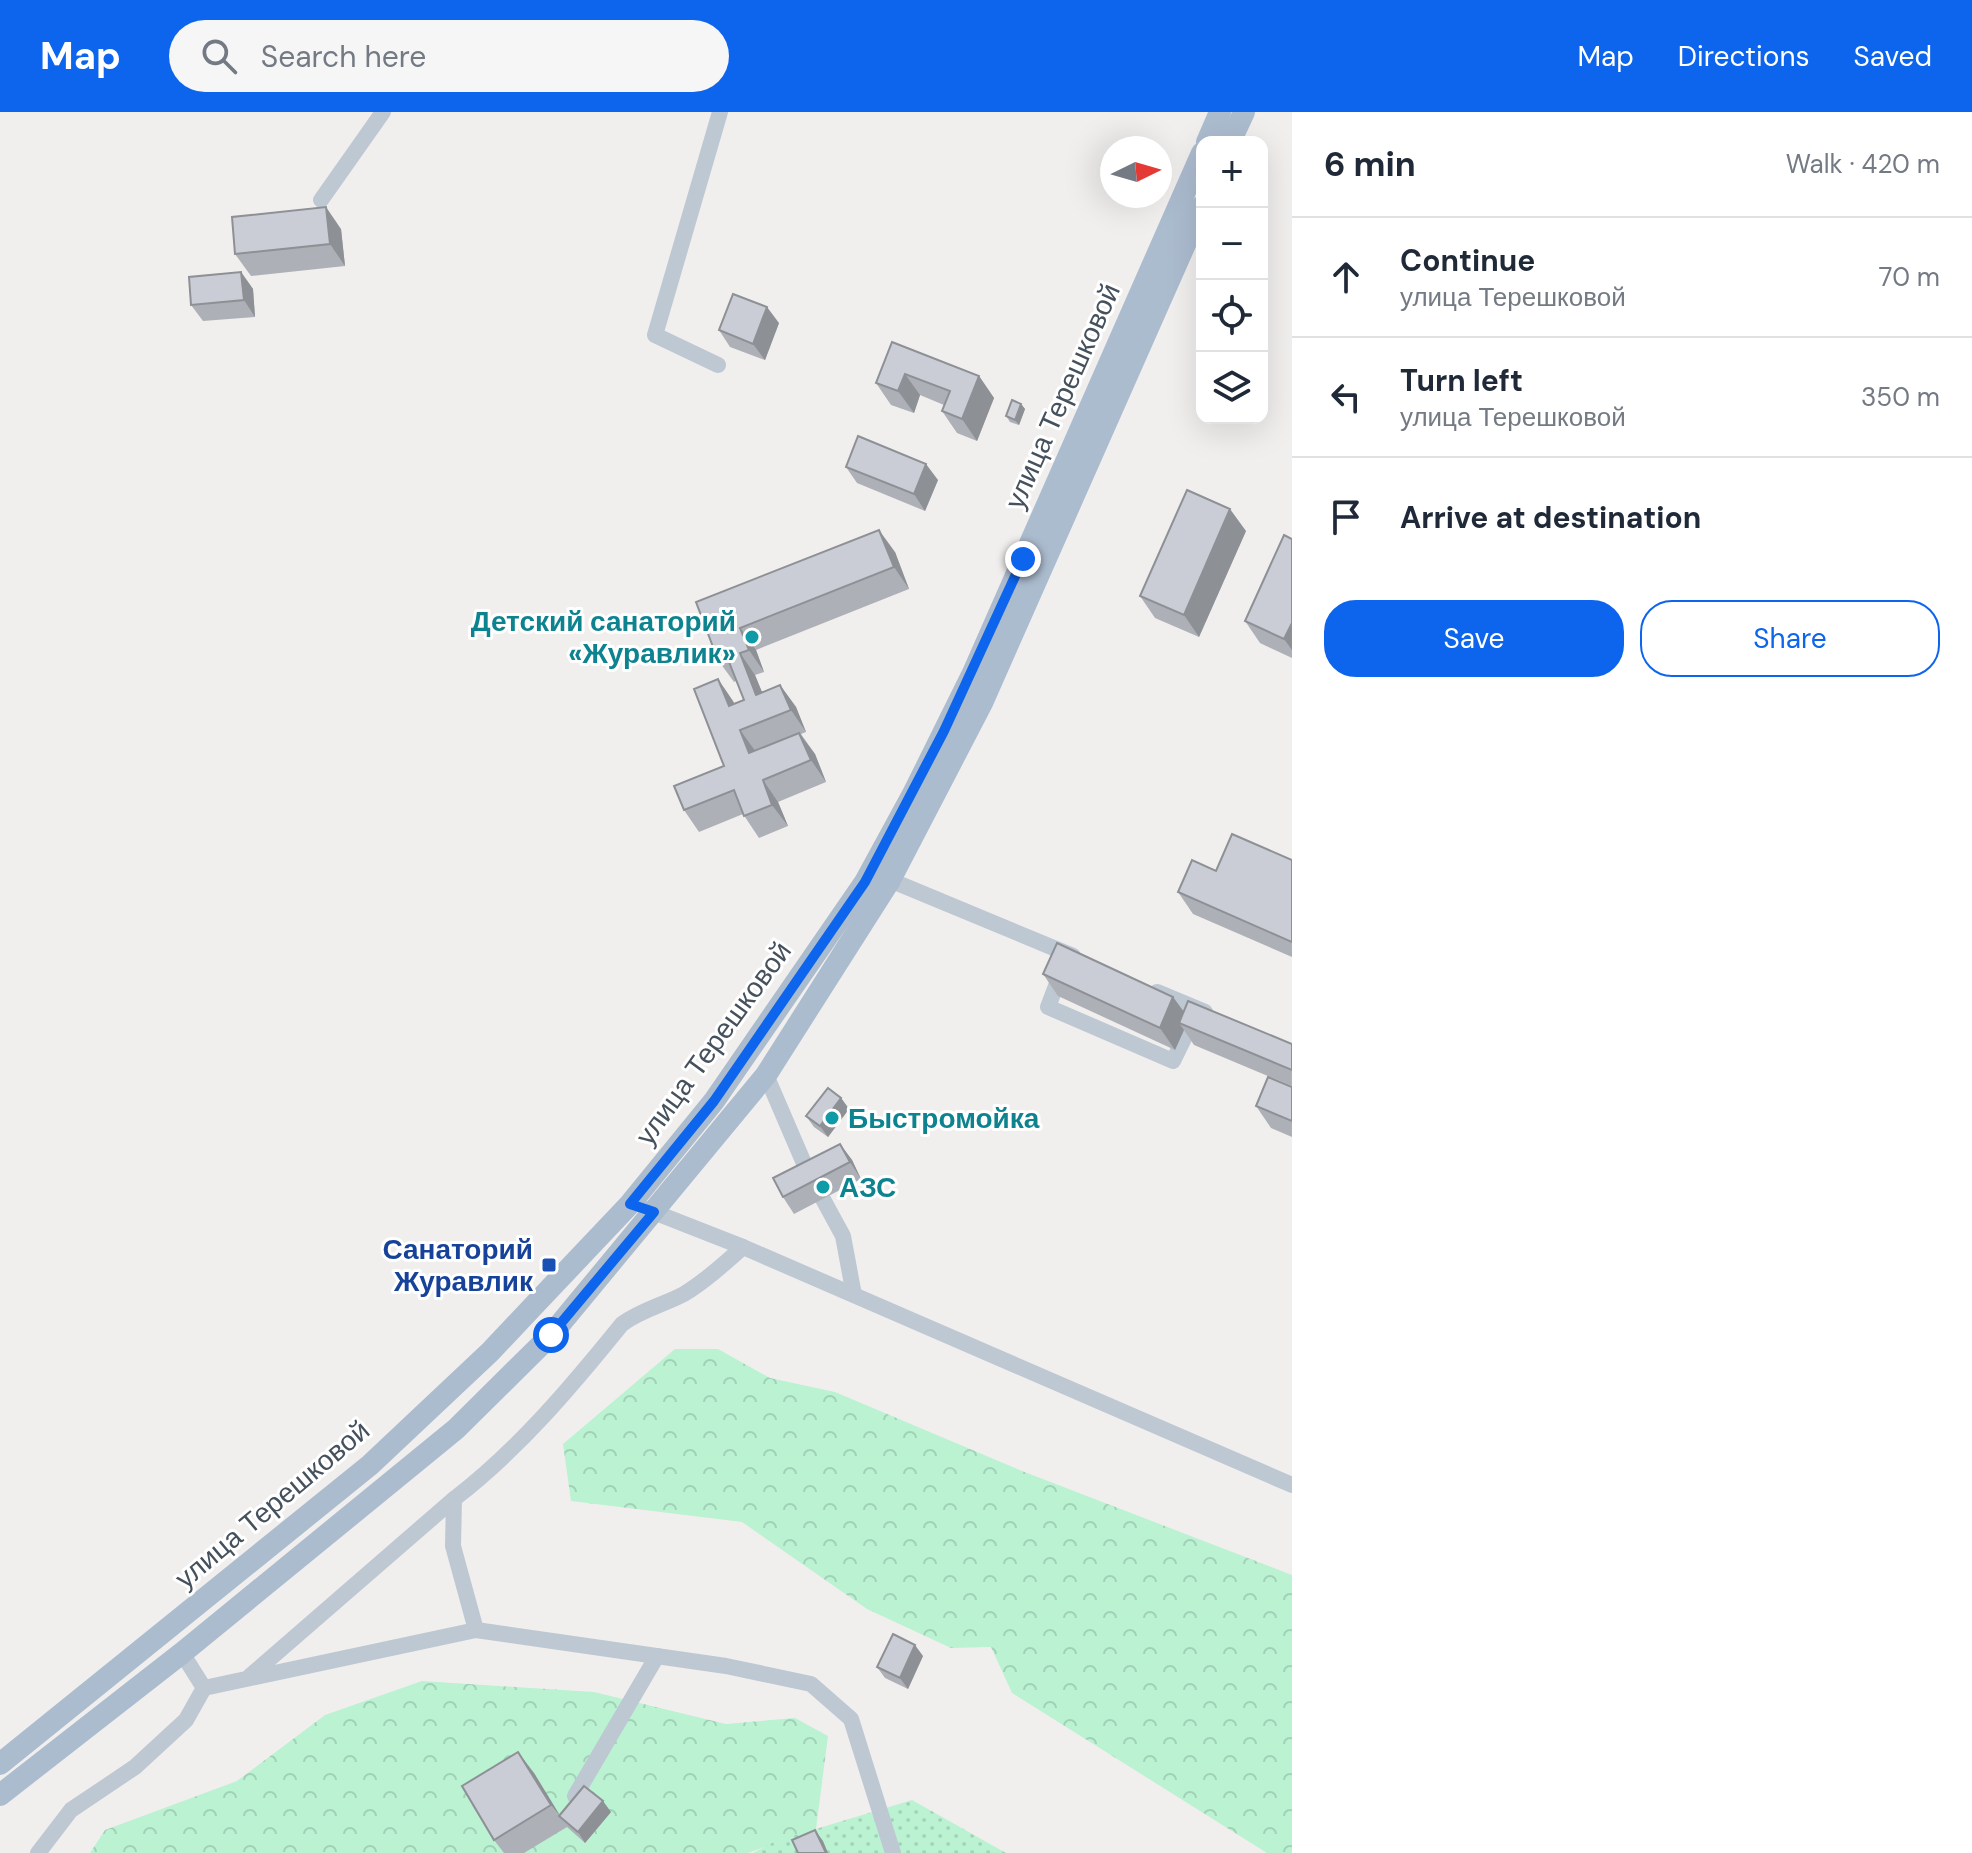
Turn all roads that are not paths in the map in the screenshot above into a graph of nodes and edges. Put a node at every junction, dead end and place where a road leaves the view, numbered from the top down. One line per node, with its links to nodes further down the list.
1 (383, 112): 8 (street)
2 (720, 112): 10 (street)
3 (1220, 112): 5 (main road)
4 (1244, 112): 6 (main road)
5 (1210, 136)
6 (1233, 136)
7 (1196, 167): 16 (main road, улица Терешковой)
8 (321, 200)
9 (1201, 208): 11 (main road, улица Терешковой)
10 (718, 365)
11 (890, 880): 13 (street); 15 (main road, улица Терешковой)
12 (1141, 985): 13 (street)
13 (1199, 1009): 14 (street)
14 (1225, 1020)
15 (766, 1075): 17 (main road, улица Терешковой); 19 (street)
16 (630, 1204): 17 (street); 27 (main road, улица Терешковой)
17 (654, 1212): 18 (street); 23 (main road, улица Терешковой)
18 (743, 1247): 19 (street); 21 (street)
19 (854, 1295): 20 (street)
20 (1292, 1485)
21 (454, 1499): 22 (street); 25 (street)
22 (476, 1630): 24 (street); 25 (street)
23 (182, 1653): 26 (street); 28 (main road, улица Терешковой)
24 (657, 1656): 29 (street); 31 (street)
25 (248, 1677): 26 (street)
26 (204, 1688): 30 (street)
27 (0, 1764)
28 (0, 1795)
29 (575, 1796)
30 (38, 1853)
31 (893, 1853)

